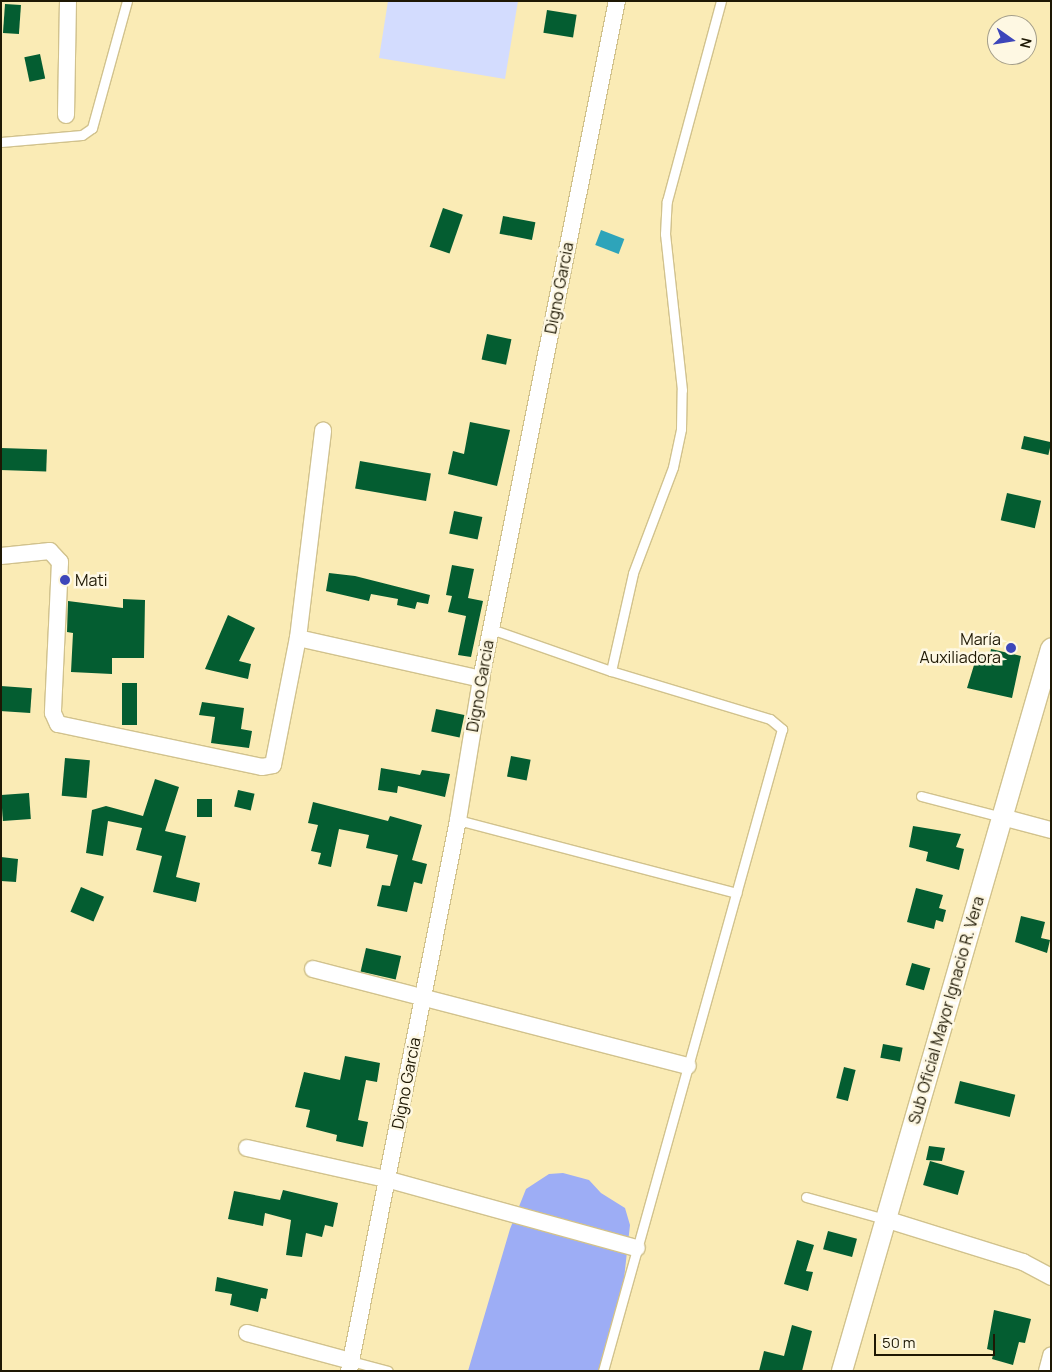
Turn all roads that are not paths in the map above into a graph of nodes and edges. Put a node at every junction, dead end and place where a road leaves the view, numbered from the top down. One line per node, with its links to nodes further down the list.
1 (68, 1): 5 (street)
2 (127, 1): 6 (lane)
3 (617, 1): 9 (street, Digno Garcia)
4 (721, 1): 12 (lane)
5 (66, 115)
6 (1, 142)
7 (323, 430): 10 (street)
8 (1, 556): 10 (street)
9 (490, 630): 12 (lane); 13 (street, Digno Garcia)
10 (298, 638): 13 (street)
11 (1051, 649): 15 (street, Sub Oficial Mayor Ignacio R. Vera)
12 (611, 671): 18 (lane)
13 (481, 679): 16 (street, Digno Garcia)
14 (921, 796): 15 (lane)
15 (1002, 817): 17 (street); 25 (street, Sub Oficial Mayor Ignacio R. Vera)
16 (458, 820): 18 (lane); 20 (street, Digno Garcia)
17 (1051, 830)
18 (737, 893): 21 (lane)
19 (313, 969): 20 (street)
20 (423, 997): 21 (street); 23 (street, Digno Garcia)
21 (688, 1066): 26 (lane)
22 (247, 1148): 23 (street)
23 (386, 1179): 26 (street); 30 (street, Digno Garcia)
24 (806, 1197): 25 (lane)
25 (885, 1219): 27 (street); 33 (street, Sub Oficial Mayor Ignacio R. Vera)
26 (637, 1248): 32 (lane)
27 (1051, 1277)
28 (247, 1333): 30 (street)
29 (1051, 1356): 34 (street)
30 (350, 1366): 31 (lane)
31 (388, 1371)
32 (603, 1371)
33 (842, 1371)
34 (1047, 1371)

